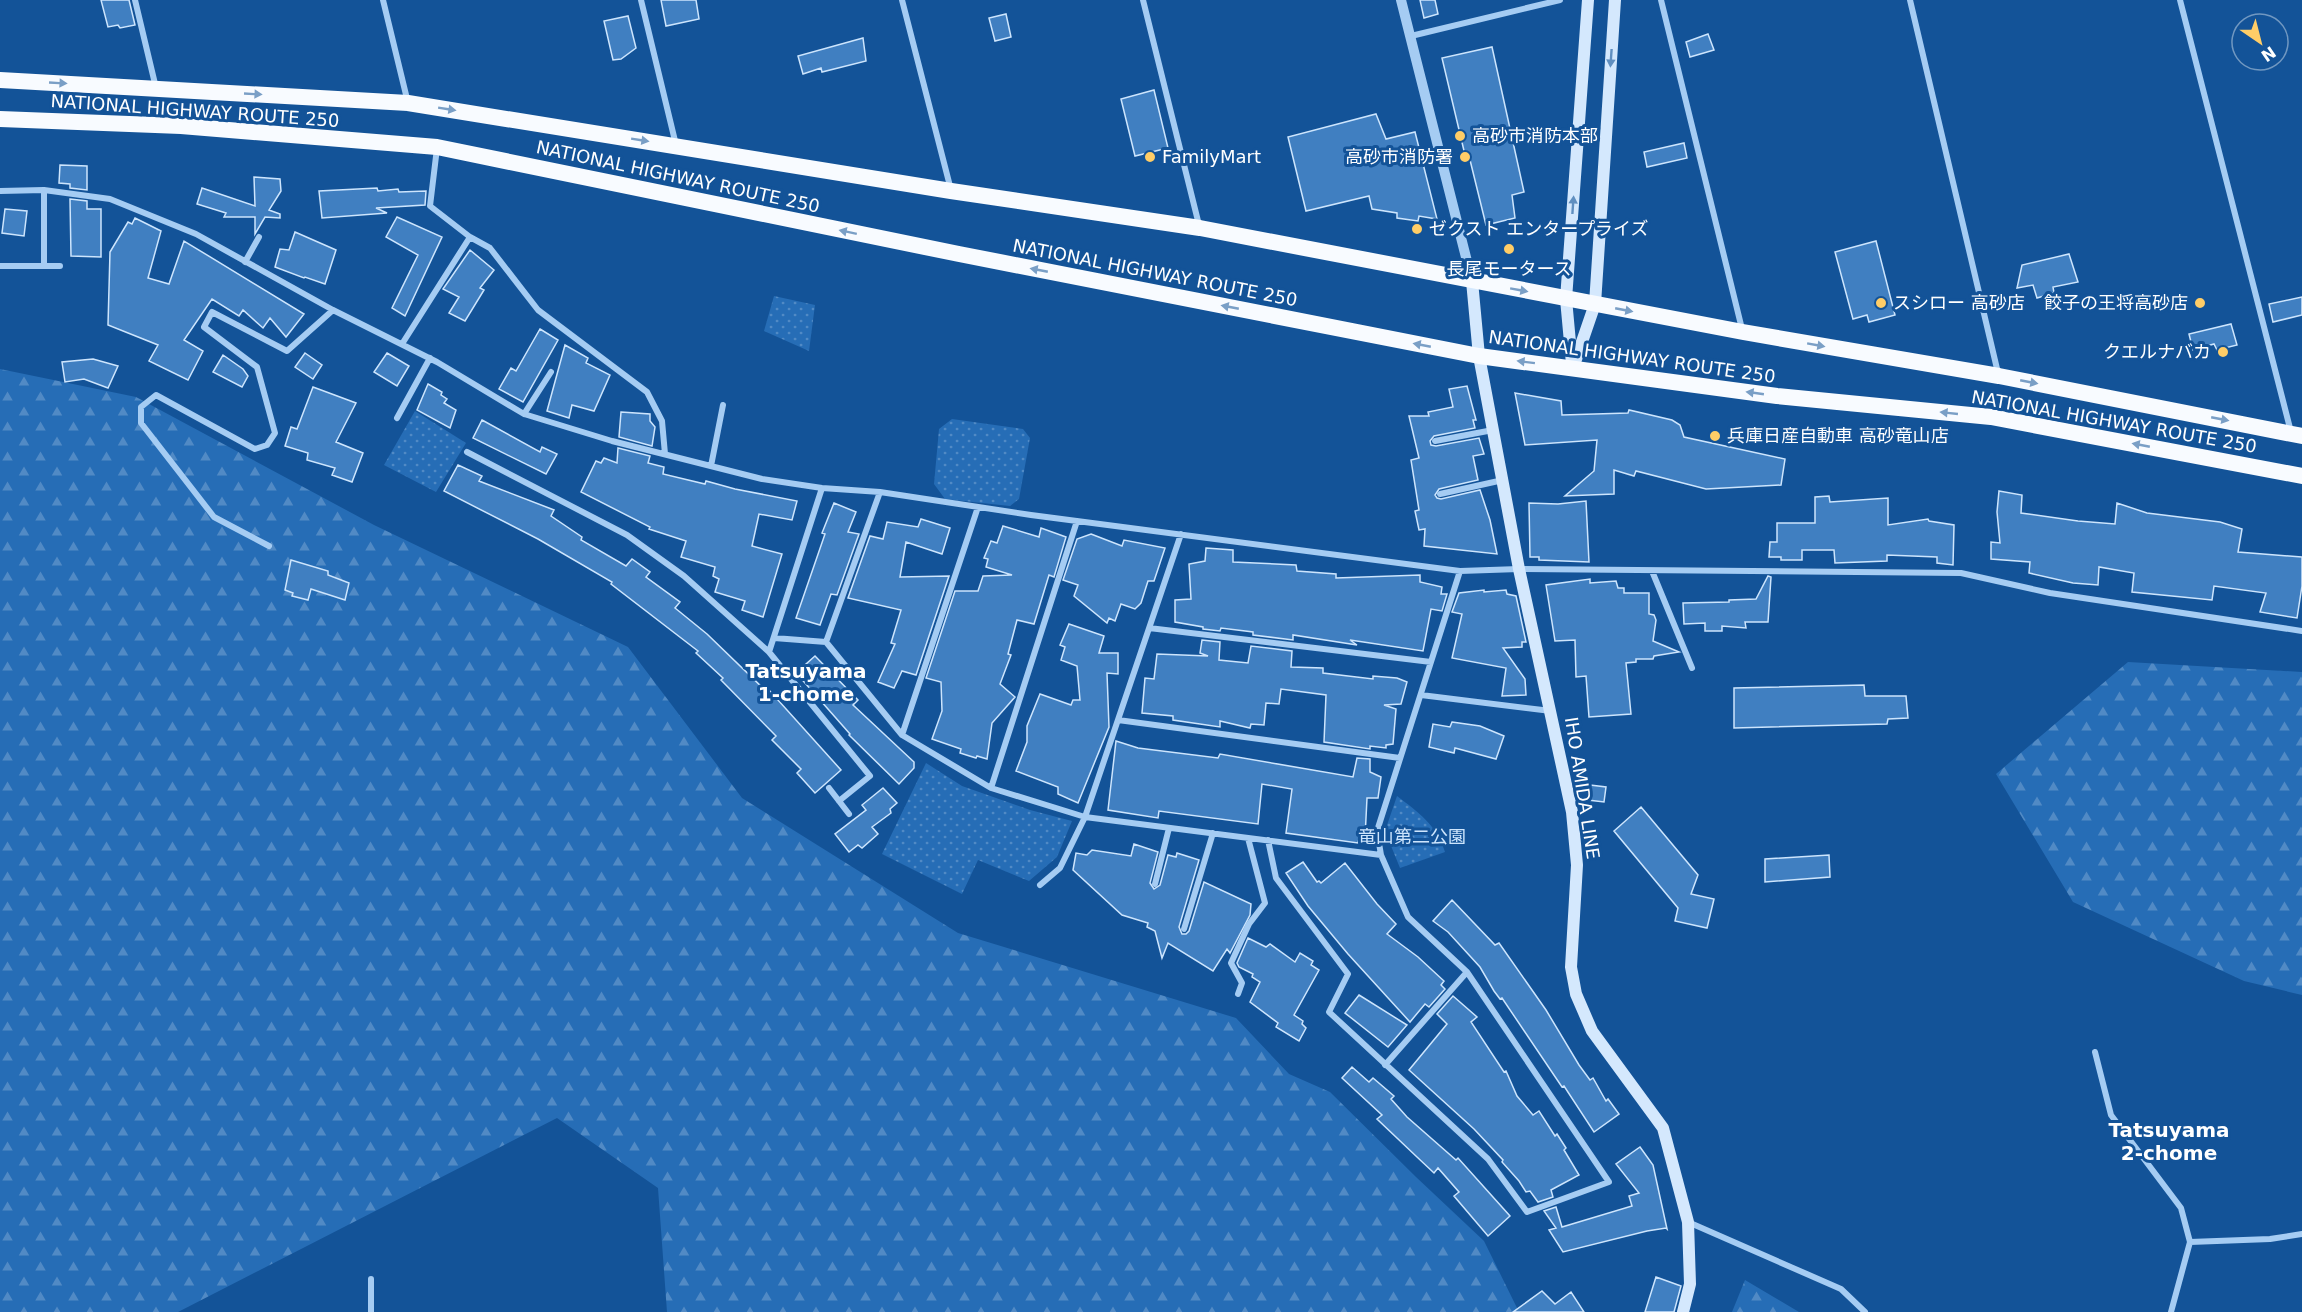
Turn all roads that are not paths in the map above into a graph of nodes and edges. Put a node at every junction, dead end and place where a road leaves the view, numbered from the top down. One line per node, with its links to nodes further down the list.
1 (135, 0): 15 (street)
2 (383, 0): 16 (street)
3 (640, 0): 18 (street)
4 (902, 0): 22 (street)
5 (1143, 0): 23 (street)
6 (1401, 0): 13 (street)
7 (1560, 0): 13 (street)
8 (1588, 0): 31 (main road, one-way to 8)
9 (1615, 0): 32 (main road, one-way to 32)
10 (1661, 0): 34 (street)
11 (1910, 0): 40 (street)
12 (2180, 0): 45 (street)
13 (1411, 36): 30 (street)
14 (0, 80): 15 (highway, NATIONAL HIGHWAY ROUTE 250, one-way to 15)
15 (157, 88): 16 (highway, NATIONAL HIGHWAY ROUTE 250, one-way to 16)
16 (408, 103): 18 (highway, NATIONAL HIGHWAY ROUTE 250, one-way to 18)
17 (0, 119): 19 (highway, NATIONAL HIGHWAY ROUTE 250)
18 (676, 145): 22 (highway, NATIONAL HIGHWAY ROUTE 250)
19 (437, 147): 25 (street); 36 (highway, NATIONAL HIGHWAY ROUTE 250, one-way to 19)
20 (44, 190): 21 (street); 26 (street); 27 (street)
21 (0, 191)
22 (951, 191): 23 (highway, NATIONAL HIGHWAY ROUTE 250)
23 (1200, 228): 30 (highway, NATIONAL HIGHWAY ROUTE 250)
24 (259, 237): 26 (street)
25 (470, 237): 35 (street); 48 (street)
26 (245, 262): 33 (street)
27 (44, 265): 28 (street); 29 (street)
28 (0, 266)
29 (60, 266)
30 (1472, 281): 31 (highway, NATIONAL HIGHWAY ROUTE 250, one-way to 31); 36 (main road, IHO AMIDA LINE)
31 (1566, 299): 32 (highway, NATIONAL HIGHWAY ROUTE 250); 38 (main road)
32 (1594, 304): 34 (highway, NATIONAL HIGHWAY ROUTE 250, one-way to 34); 38 (main road)
33 (333, 310): 35 (street); 58 (street)
34 (1743, 332): 40 (highway, NATIONAL HIGHWAY ROUTE 250, one-way to 40)
35 (402, 344): 37 (street)
36 (1479, 356): 38 (highway, NATIONAL HIGHWAY ROUTE 250, one-way to 36); 44 (main road, IHO AMIDA LINE)
37 (430, 358): 42 (street); 43 (street)
38 (1573, 368): 50 (highway, NATIONAL HIGHWAY ROUTE 250, one-way to 38)
39 (551, 372): 42 (street)
40 (1999, 376): 45 (highway, NATIONAL HIGHWAY ROUTE 250, one-way to 45)
41 (723, 405): 49 (street)
42 (524, 414): 48 (street)
43 (397, 418)
44 (1493, 430): 46 (street); 51 (main road, IHO AMIDA LINE)
45 (2297, 435)
46 (1436, 441)
47 (467, 452): 66 (street)
48 (665, 454): 49 (street)
49 (711, 466): 52 (street)
50 (2302, 476)
51 (1503, 480): 54 (street); 59 (main road, IHO AMIDA LINE)
52 (822, 488): 53 (street); 64 (street)
53 (880, 492): 55 (street); 65 (street)
54 (1440, 494)
55 (978, 507): 56 (street); 72 (street)
56 (1077, 521): 57 (street); 75 (street)
57 (1181, 534): 60 (street); 62 (street)
58 (269, 546)
59 (1519, 569): 60 (street); 61 (street); 70 (main road, IHO AMIDA LINE)
60 (1460, 571): 67 (street)
61 (1652, 571): 63 (street); 68 (street)
62 (1149, 628): 67 (street); 71 (street)
63 (2302, 631)
64 (774, 638): 65 (street); 66 (street)
65 (826, 642): 72 (street)
66 (769, 652): 76 (street)
67 (1431, 662): 69 (street)
68 (1692, 668)
69 (1421, 694): 70 (street); 73 (street)
70 (1551, 711): 91 (main road, IHO AMIDA LINE)
71 (1118, 720): 73 (street); 78 (street)
72 (902, 735): 75 (street)
73 (1400, 758): 83 (street)
74 (829, 788): 76 (street)
75 (991, 788): 78 (street)
76 (839, 801): 77 (street)
77 (849, 814)
78 (1085, 818): 79 (street); 85 (street)
79 (1168, 828): 80 (street); 84 (street)
80 (1213, 833): 81 (street); 86 (street)
81 (1248, 838): 82 (street); 88 (street)
82 (1268, 840): 83 (street); 90 (street)
83 (1381, 855): 87 (street)
84 (1155, 884)
85 (1040, 885)
86 (1184, 929)
87 (1467, 972): 90 (street); 90 (street)
88 (1238, 994)
89 (2095, 1052): 93 (street)
90 (1384, 1065)
91 (1688, 1222): 96 (main road, IHO AMIDA LINE); 97 (street)
92 (2302, 1234): 93 (street)
93 (2190, 1242): 98 (street)
94 (371, 1279): 95 (street)
95 (371, 1312)
96 (1683, 1312)
97 (1865, 1312)
98 (2171, 1312)

